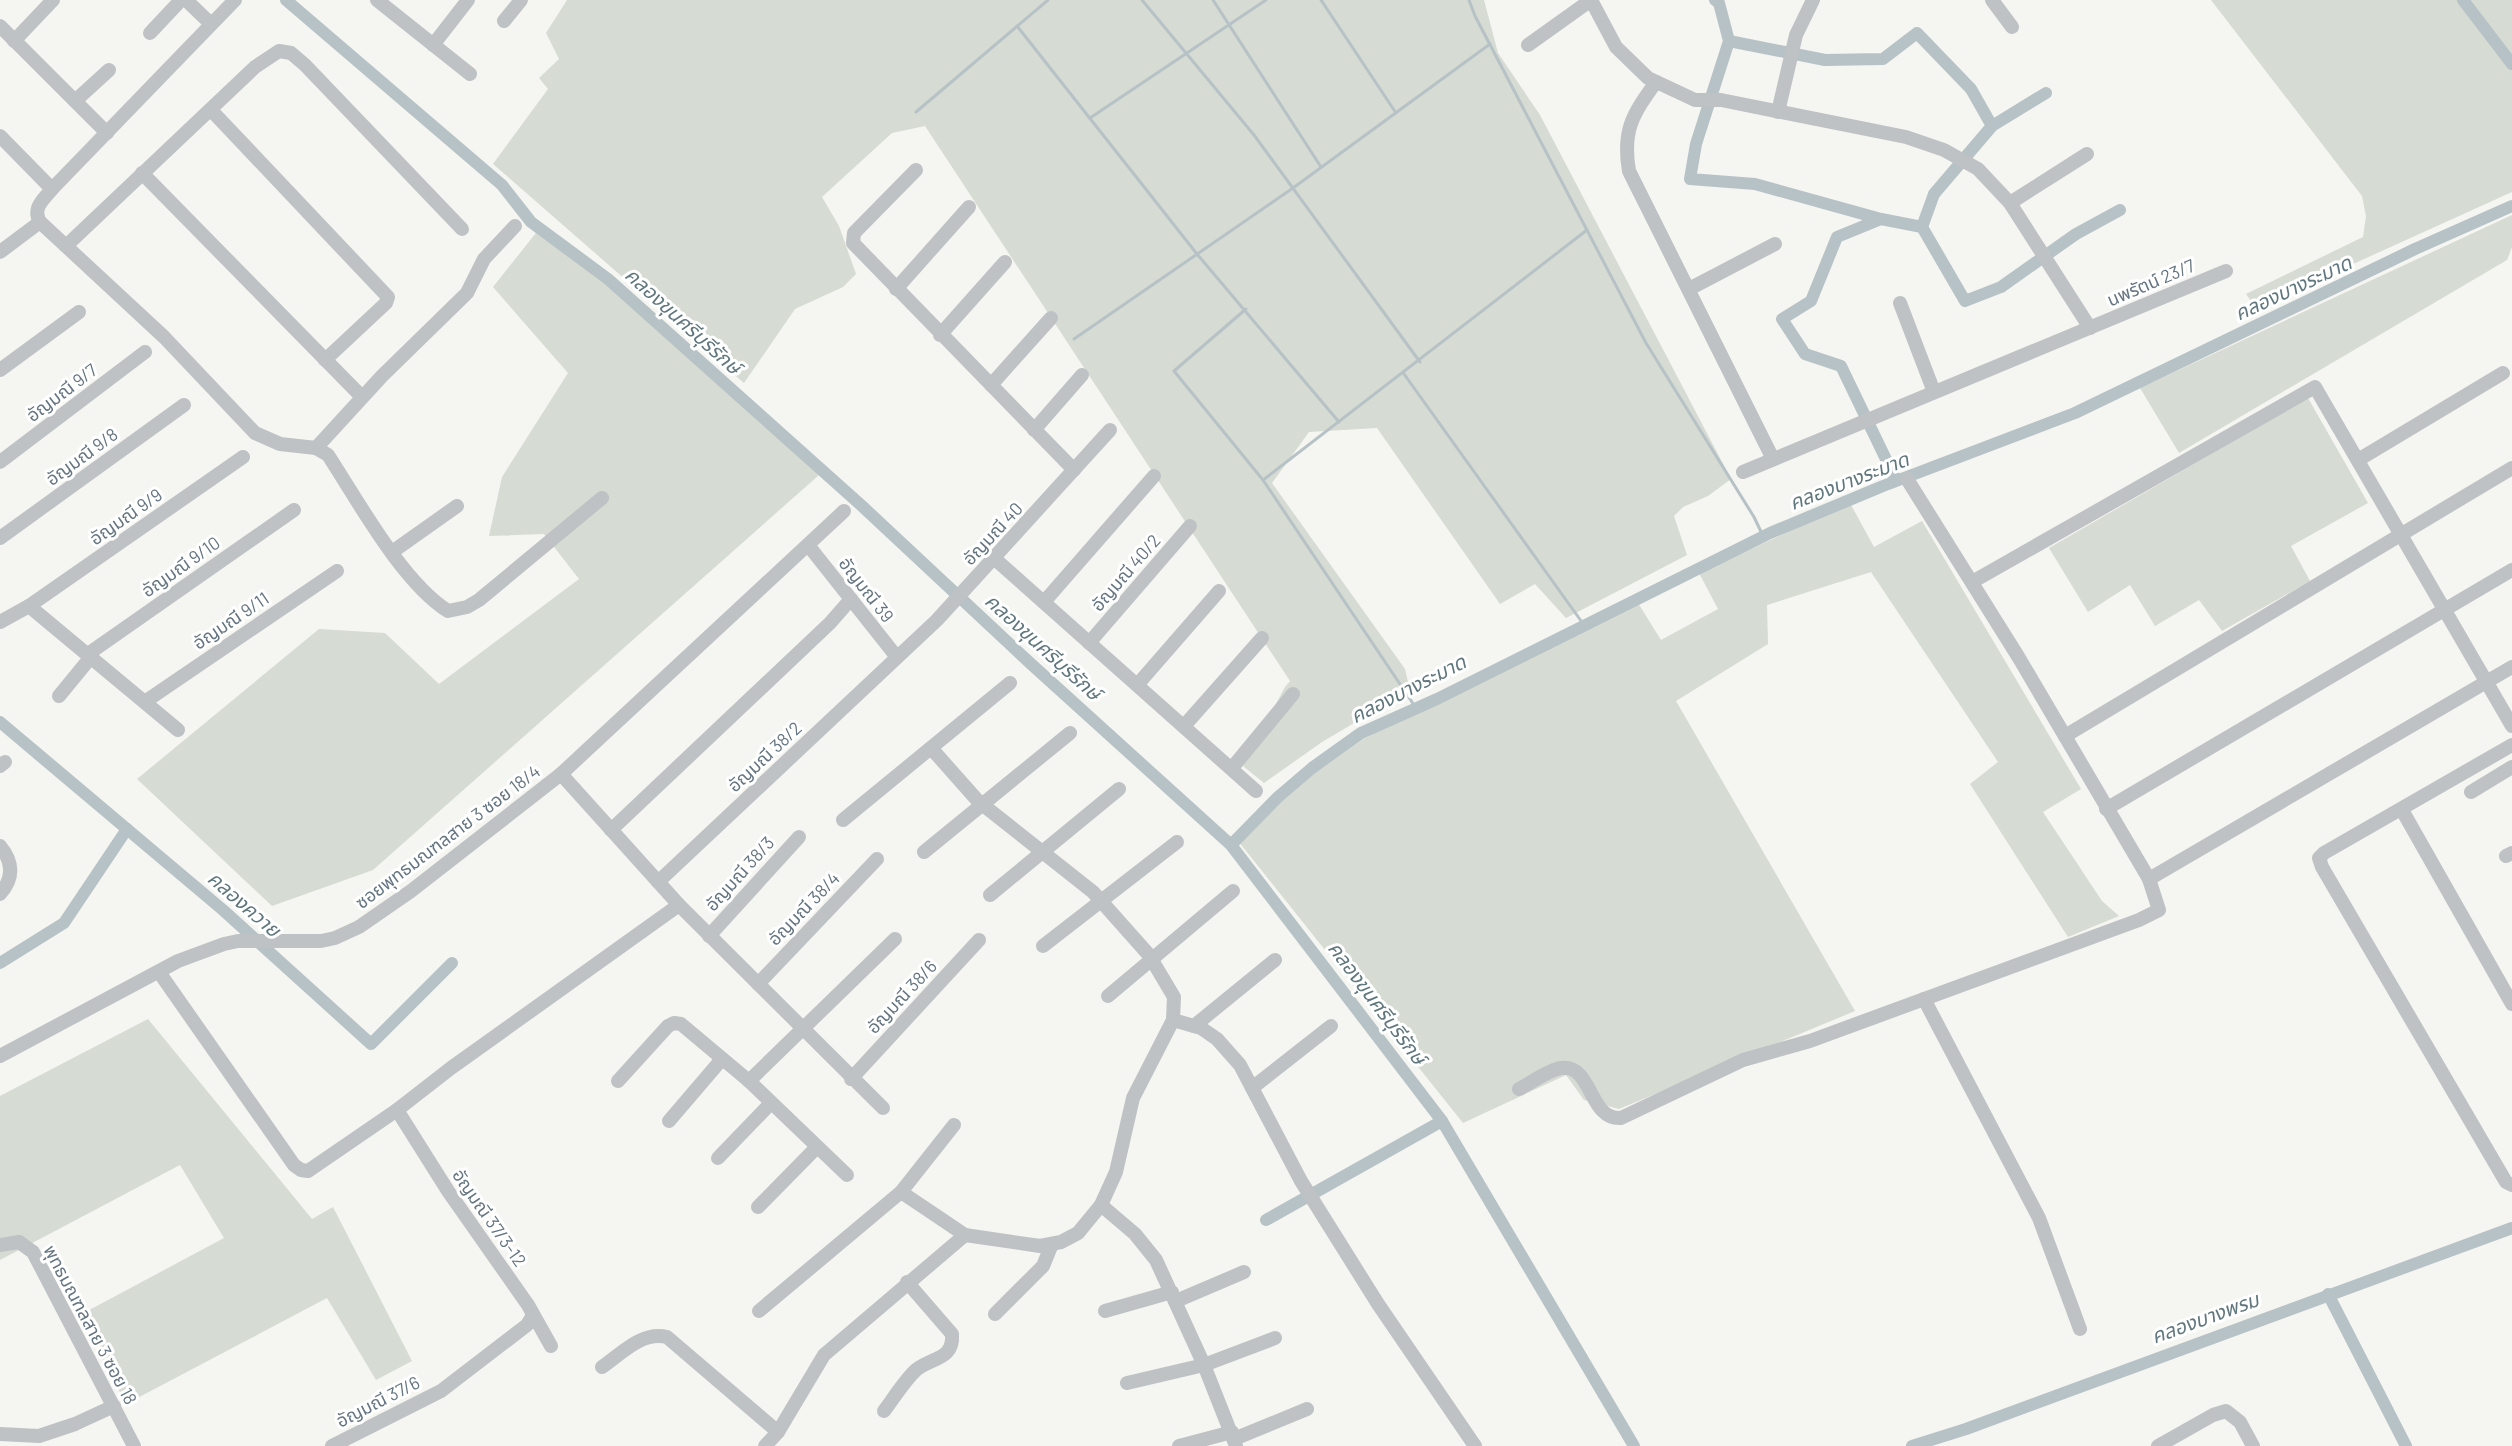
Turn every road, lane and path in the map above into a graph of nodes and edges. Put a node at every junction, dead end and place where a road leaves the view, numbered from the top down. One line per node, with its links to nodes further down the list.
1 (53, 0): 16 (street)
2 (181, 0): 15 (street)
3 (186, 0): 12 (street)
4 (235, 0): 12 (street)
5 (377, 0): 17 (street)
6 (468, 0): 17 (street)
7 (521, 0): 11 (street)
8 (1591, 0): 18 (street); 21 (street)
9 (1813, 0): 24 (street)
10 (1992, 0): 14 (street)
11 (504, 21)
12 (211, 24): 25 (street)
13 (0, 26): 16 (street)
14 (2012, 27)
15 (150, 33)
16 (14, 41): 22 (street)
17 (433, 45): 20 (street)
18 (1528, 45)
19 (109, 70): 22 (street)
20 (470, 74)
21 (1656, 82): 24 (street); 42 (street)
22 (75, 101): 25 (street)
23 (211, 110): 29 (street); 35 (street); 49 (street)
24 (1778, 112): 31 (street)
25 (107, 132): 30 (street)
26 (0, 136): 30 (street)
27 (2087, 154): 31 (street)
28 (916, 170): 41 (street)
29 (142, 173): 37 (street); 49 (street)
30 (52, 189): 33 (street)
31 (2010, 203): 46 (street)
32 (969, 207): 41 (street)
33 (40, 222): 37 (street); 38 (street)
34 (515, 226): 55 (street)
35 (462, 229)
36 (1775, 244): 42 (street)
37 (66, 246): 59 (street)
38 (0, 252)
39 (1005, 262): 47 (street)
40 (2226, 271): 46 (street, นพรัตน์ 23/7)
41 (896, 289): 47 (street)
42 (1689, 289): 61 (street)
43 (1900, 303): 54 (street)
44 (79, 312): 50 (street)
45 (1051, 318): 53 (street)
46 (2090, 328): 54 (street, นพรัตน์ 23/7)
47 (940, 335): 53 (street)
48 (145, 352): 63 (street, อัญมณี 9/7)
49 (325, 360): 55 (street)
50 (0, 370)
51 (2504, 373): 62 (street)
52 (1082, 375): 57 (street)
53 (991, 385): 57 (street)
54 (1934, 392): 61 (street, นพรัตน์ 23/7)
55 (362, 397): 59 (street)
56 (184, 405): 75 (street, อัญมณี 9/8)
57 (1034, 430): 65 (street)
58 (1110, 430): 65 (street, อัญมณี 40)
59 (316, 448): 77 (street)
60 (243, 457): 85 (street, อัญมณี 9/9)
61 (1773, 459): 66 (street, นพรัตน์ 23/7)
62 (2358, 460): 74 (street); 81 (street)
63 (0, 462)
64 (2512, 468): 74 (street)
65 (1074, 470): 78 (street, อัญมณี 40)
66 (1743, 472)
67 (1154, 476): 84 (street)
68 (1908, 479): 81 (street)
69 (602, 498): 77 (street)
70 (457, 506): 77 (street)
71 (294, 510): 90 (street, อัญมณี 9/10)
72 (844, 511): 76 (street, ซอยพุทธมณฑลสาย 3 ซอย 18/4)
73 (1190, 526): 89 (street, อัญมณี 40/2)
74 (2401, 533): 86 (street); 103 (street)
75 (0, 538)
76 (808, 546): 83 (street, อัญมณี 39); 108 (street, ซอยพุทธมณฑลสาย 3 ซอย 18/4)
77 (392, 552)
78 (991, 563): 84 (street); 91 (street, อัญมณี 40)
79 (2512, 570): 86 (street)
80 (337, 572): 98 (street, อัญมณี 9/11)
81 (1972, 582): 103 (street)
82 (1219, 591): 95 (street)
83 (851, 600): 91 (street, อัญมณี 39); 116 (street)
84 (1044, 602): 89 (street)
85 (29, 606): 87 (street, อัญมณี 9/9); 90 (street)
86 (2445, 610): 94 (street); 113 (street)
87 (0, 622)
88 (1262, 638): 99 (street)
89 (1089, 643): 95 (street)
90 (89, 655): 97 (street, อัญมณี 9/10); 98 (street)
91 (896, 656): 124 (street, อัญมณี 38/2)
92 (2512, 667): 94 (street)
93 (1010, 683): 105 (street)
94 (2486, 683): 100 (street); 123 (street)
95 (1138, 684): 99 (street)
96 (1293, 694): 107 (street)
97 (59, 696)
98 (146, 701): 101 (street)
99 (1184, 726): 107 (street)
100 (2512, 726)
101 (178, 730)
102 (1070, 733): 112 (street)
103 (2065, 736): 113 (street)
104 (2512, 746): 114 (street)
105 (931, 748): 112 (street); 115 (street)
106 (2512, 767): 111 (street)
107 (1232, 768): 110 (street)
108 (561, 774): 116 (street); 136 (street, ซอยพุทธมณฑลสาย 3 ซอย 18/4)
109 (1119, 789): 121 (street)
110 (1256, 791)
111 (2470, 792)
112 (982, 805): 120 (street); 121 (street)
113 (2106, 809): 123 (street)
114 (2402, 810): 140 (street); 160 (street)
115 (843, 820)
116 (611, 830): 124 (street)
117 (799, 837): 130 (street, อัญมณี 38/3)
118 (1178, 842): 128 (street)
119 (0, 846): 126 (street)
120 (924, 852)
121 (1042, 852): 127 (street); 128 (street)
122 (877, 859): 137 (street, อัญมณี 38/4)
123 (2149, 879): 139 (street)
124 (658, 882): 129 (street)
125 (1233, 891): 134 (street)
126 (0, 894)
127 (990, 895)
128 (1101, 901): 133 (street); 134 (street)
129 (679, 905): 130 (street); 154 (street)
130 (709, 936): 137 (street)
131 (895, 939): 144 (street)
132 (979, 940): 147 (street, อัญมณี 38/6)
133 (1043, 946)
134 (1152, 960): 138 (street); 141 (street)
135 (1275, 960): 142 (street)
136 (159, 972): 145 (street, ซอยพุทธมณฑลสาย 3 ซอย 18/4); 154 (street)
137 (758, 984): 144 (street)
138 (1108, 996)
139 (1924, 999): 151 (street); 174 (street)
140 (2512, 1004)
141 (1173, 1020): 142 (street); 162 (street)
142 (1194, 1026): 150 (street)
143 (1331, 1026): 150 (street)
144 (804, 1030): 147 (street); 149 (street)
145 (0, 1056)
146 (722, 1059): 148 (street); 149 (street); 155 (street)
147 (851, 1078): 153 (street)
148 (618, 1081)
149 (749, 1081): 152 (street)
150 (1252, 1088): 191 (street)
151 (1519, 1089)
152 (771, 1103): 157 (street); 158 (street)
153 (883, 1108)
154 (397, 1110): 173 (street, อัญมณี 37/3-12)
155 (669, 1121)
156 (954, 1125): 161 (street)
157 (817, 1147): 159 (street); 163 (street)
158 (718, 1158)
159 (847, 1176)
160 (2512, 1185)
161 (901, 1192): 164 (street); 170 (street)
162 (1101, 1205): 165 (street); 169 (street)
163 (758, 1207)
164 (965, 1235): 165 (street); 168 (street)
165 (1052, 1244): 172 (street)
166 (0, 1245): 180 (street, พุทธมณฑลสาย 3 ซอย 18)
167 (1244, 1272): 169 (street)
168 (908, 1282): 182 (street); 183 (street)
169 (1174, 1297): 171 (street); 177 (street)
170 (759, 1311)
171 (1105, 1311)
172 (995, 1314)
173 (532, 1316): 176 (street, อัญมณี 37/3-12); 188 (street, อัญมณี 37/6)
174 (2080, 1329)
175 (1275, 1338): 177 (street)
176 (552, 1346)
177 (1204, 1365): 179 (street); 185 (street)
178 (602, 1367): 183 (street)
179 (1127, 1383)
180 (114, 1406): 186 (street); 187 (street, พุทธมณฑลสาย 3 ซอย 18)
181 (1307, 1409): 185 (street)
182 (884, 1411)
183 (778, 1432): 189 (street)
184 (0, 1434): 186 (street)
185 (1234, 1439): 190 (street)
186 (34, 1441)
187 (134, 1446)
188 (332, 1446)
189 (765, 1446)
190 (1179, 1446)
191 (1475, 1446)
192 (2158, 1446): 193 (street)
193 (2253, 1446)

